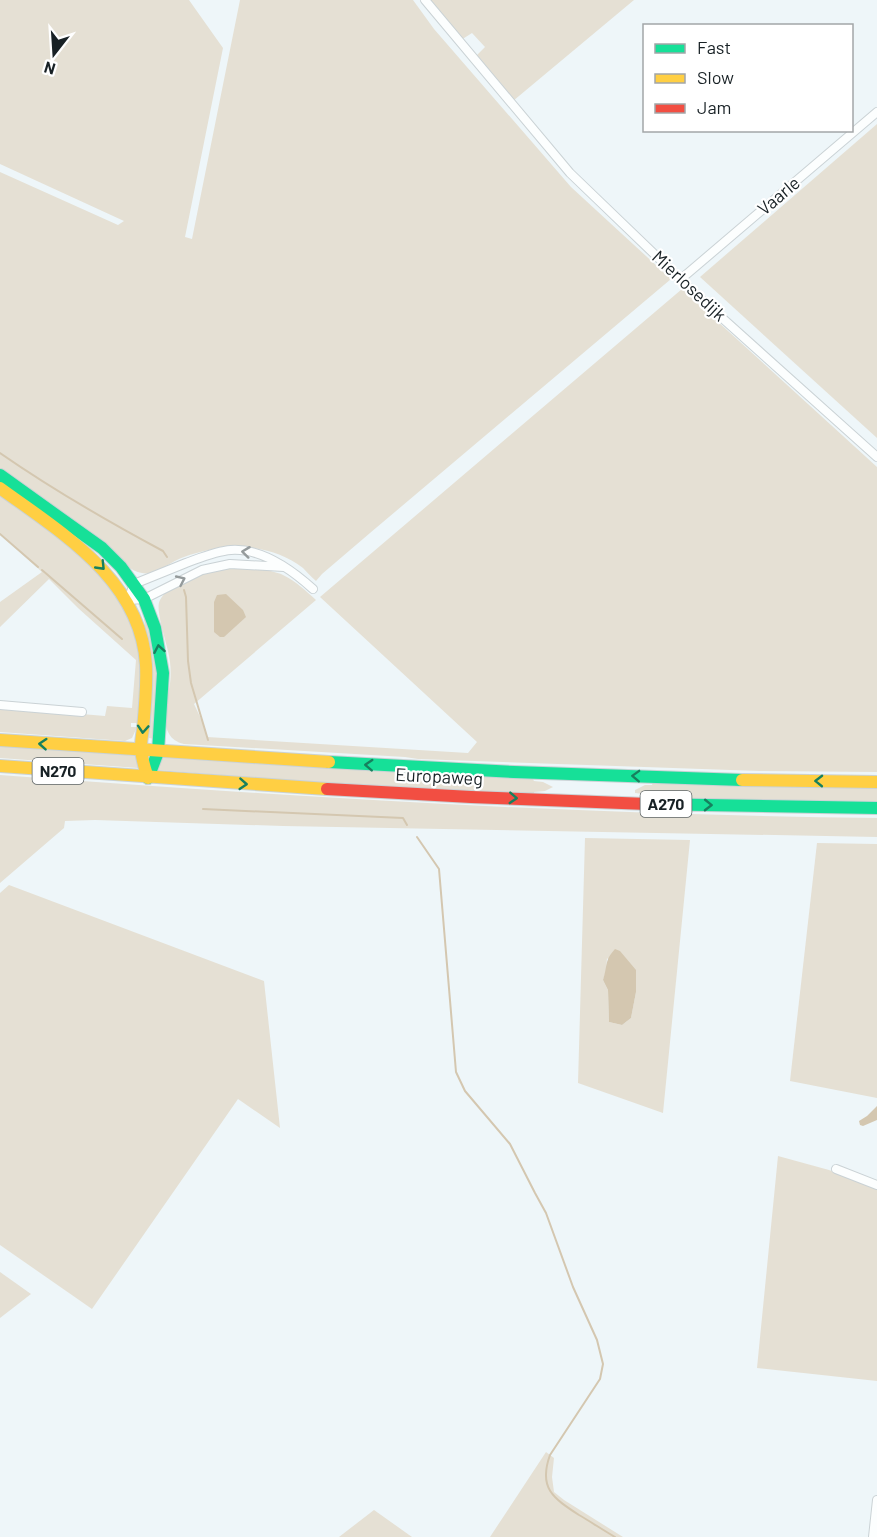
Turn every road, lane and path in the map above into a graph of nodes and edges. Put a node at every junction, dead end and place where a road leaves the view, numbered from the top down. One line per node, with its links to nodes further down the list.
1 (425, 0): 3 (street, Mierlosedijk)
2 (877, 112): 3 (street, Vaarle)
3 (681, 279): 4 (street, Mierlosedijk)
4 (877, 457)
5 (0, 475): 8 (main road)
6 (0, 488): 11 (main road, one-way to 11)
7 (284, 567): 8 (street, one-way to 8); 9 (street); 10 (street, one-way to 7)
8 (134, 584): 10 (main road); 11 (street)
9 (314, 589)
10 (144, 599): 11 (street); 16 (main road, one-way to 10)
11 (128, 600): 15 (main road, one-way to 15)
12 (0, 705): 13 (street)
13 (82, 712)
14 (0, 741): 15 (main road, Europaweg / N270, one-way to 14)
15 (141, 751): 16 (main road, Europaweg / N270); 18 (main road)
16 (158, 752): 18 (main road); 19 (main road, Europaweg / A270, one-way to 16)
17 (0, 766): 18 (main road, Europaweg / N270)
18 (148, 778): 20 (main road, Europaweg / A270, one-way to 20)
19 (877, 782)
20 (877, 808)
21 (836, 1169): 22 (street)
22 (877, 1185)
23 (877, 1500): 24 (street)
24 (873, 1537)

